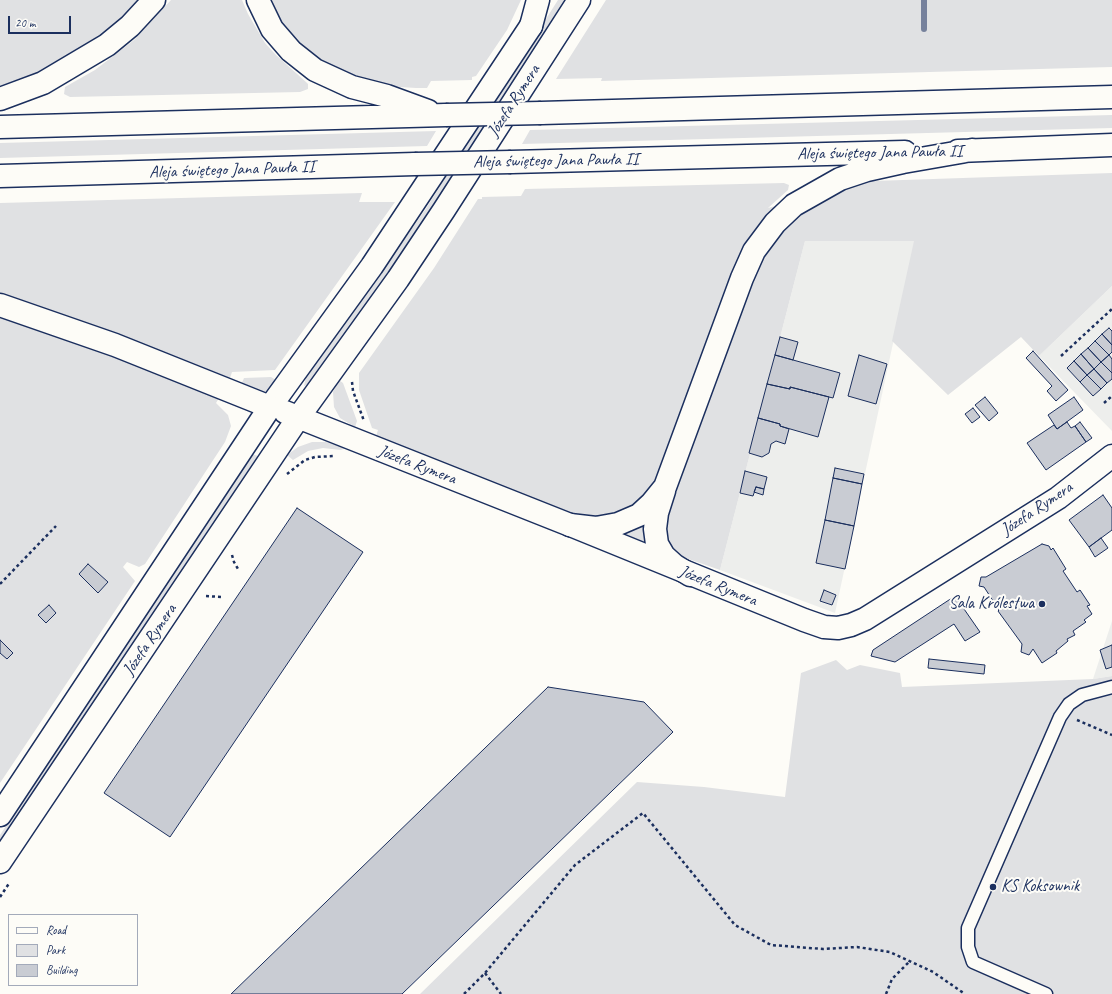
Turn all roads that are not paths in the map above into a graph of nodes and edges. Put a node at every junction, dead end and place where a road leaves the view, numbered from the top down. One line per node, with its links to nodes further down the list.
1 (154, 0): 8 (main road)
2 (258, 0): 9 (main road)
3 (538, 0): 6 (main road)
4 (546, 0): 6 (lane, Józefa Rymera)
5 (579, 0): 16 (main road, Józefa Rymera)
6 (531, 26): 15 (main road, Józefa Rymera)
7 (1112, 97): 9 (main road, bridge)
8 (0, 99)
9 (443, 115): 10 (main road)
10 (0, 127)
11 (1112, 145): 12 (main road, Aleja świętego Jana Pawła II)
12 (972, 150): 13 (main road, Aleja świętego Jana Pawła II, bridge); 18 (main road)
13 (0, 176)
14 (0, 305): 15 (main road)
15 (270, 407): 16 (main road, Józefa Rymera); 22 (main road, Józefa Rymera)
16 (298, 418): 19 (main road, Józefa Rymera); 23 (main road, Józefa Rymera)
17 (1112, 456): 20 (main road, Józefa Rymera)
18 (665, 487): 19 (main road); 20 (main road)
19 (570, 525): 20 (main road, Józefa Rymera)
20 (690, 575)
21 (1112, 687): 24 (lane)
22 (0, 815)
23 (0, 862)
24 (1046, 994)

